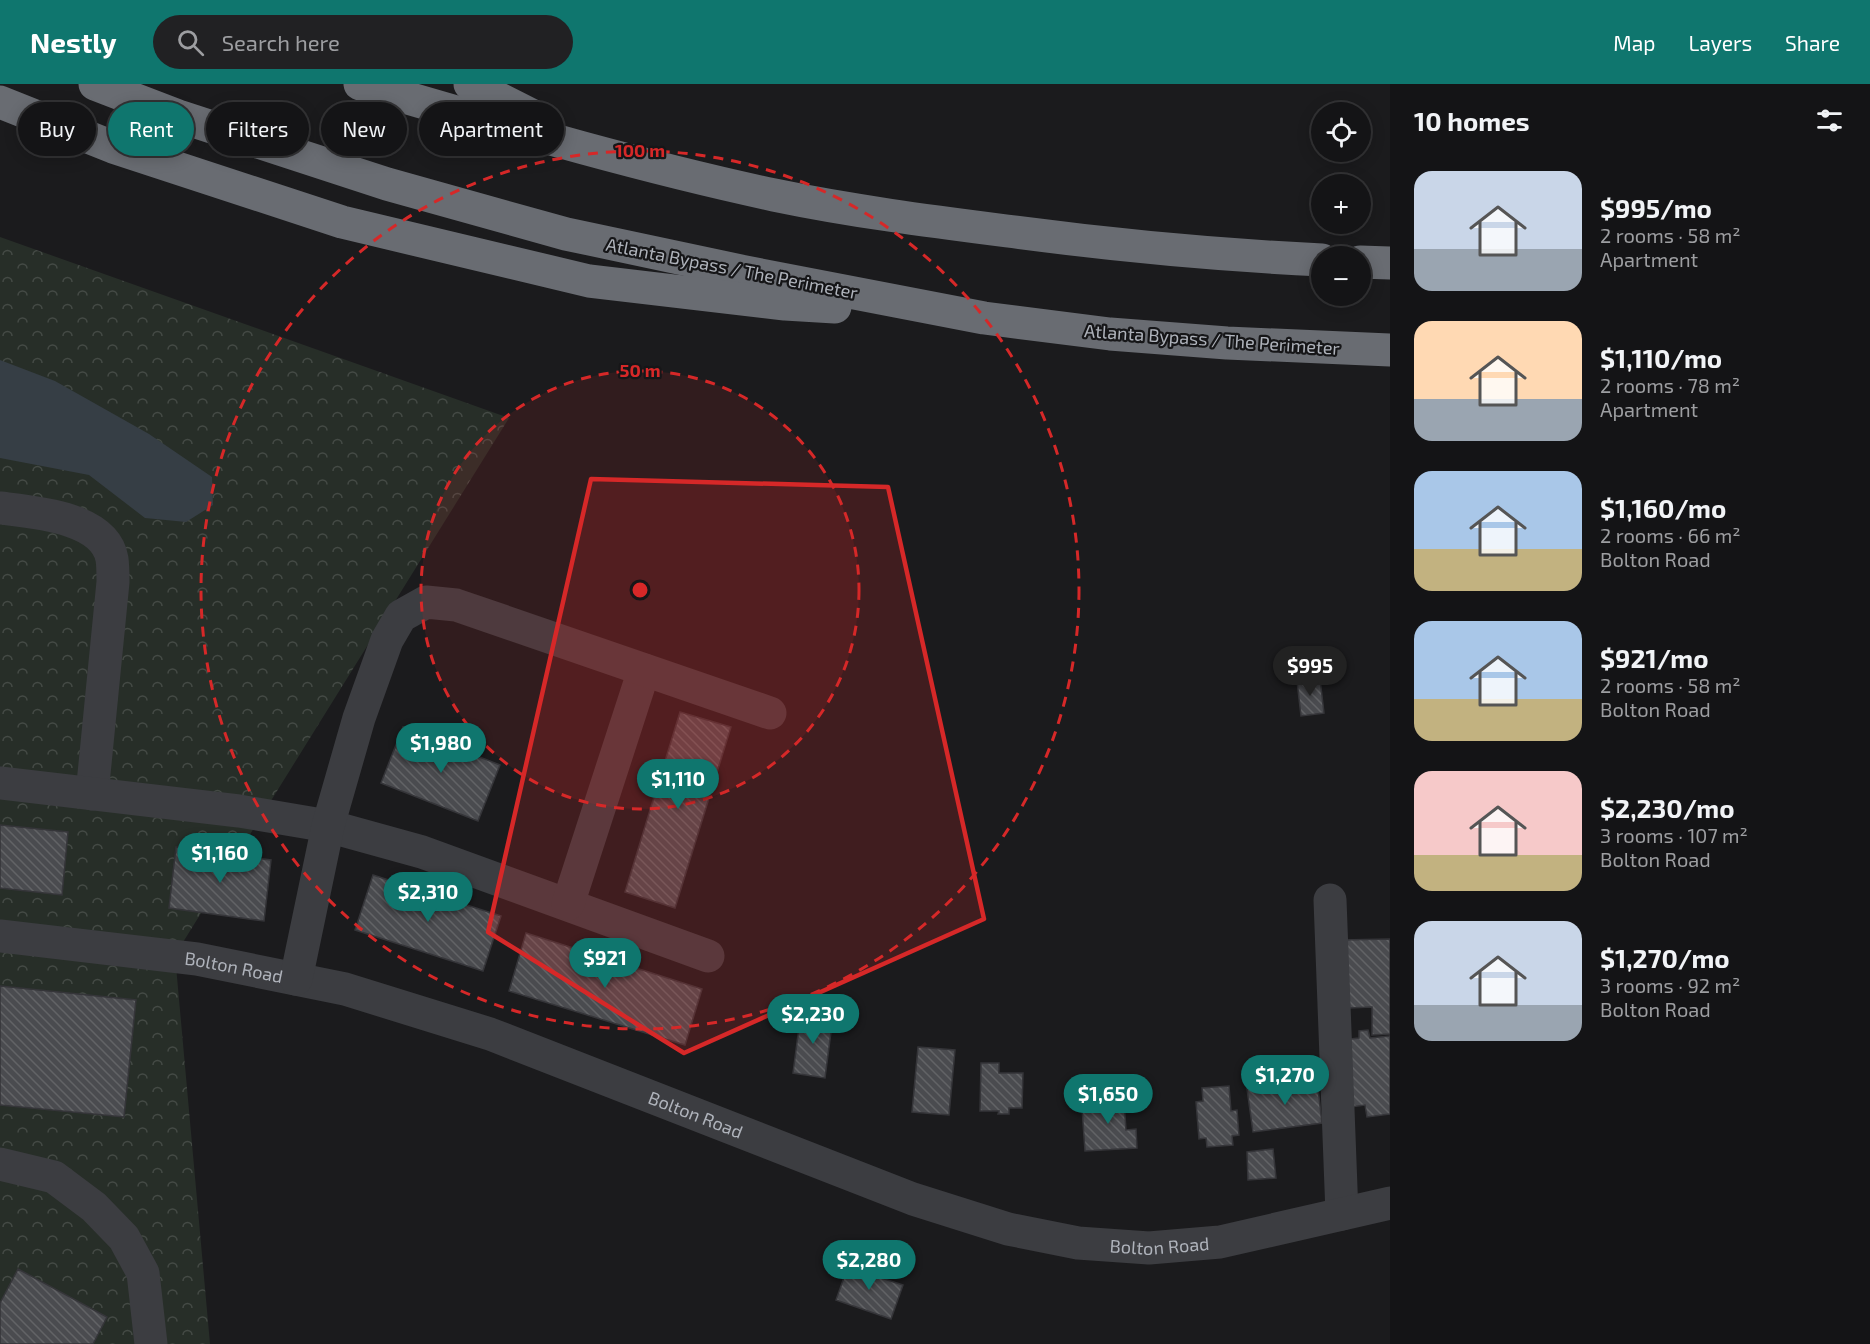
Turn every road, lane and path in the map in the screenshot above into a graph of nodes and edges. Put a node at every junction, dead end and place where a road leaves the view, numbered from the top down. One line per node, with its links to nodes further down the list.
1 (95, 84): 9 (highway, Atlanta Bypass / The Perimeter)
2 (360, 84): 5 (highway)
3 (471, 84): 5 (highway)
4 (0, 102): 9 (highway)
5 (615, 158): 6 (highway)
6 (1311, 259)
7 (1371, 262): 8 (highway)
8 (1390, 263)
9 (984, 318): 10 (highway, Atlanta Bypass / The Perimeter)
10 (1390, 350)
11 (0, 508): 15 (street)
12 (644, 670): 13 (street); 16 (street); 18 (street)
13 (770, 713)
14 (0, 783): 15 (street)
15 (92, 794): 16 (street)
16 (328, 826): 18 (street); 21 (street)
17 (1330, 900): 24 (street)
18 (568, 904): 20 (street)
19 (0, 936): 21 (street, Bolton Road)
20 (708, 956)
21 (296, 979): 24 (street, Bolton Road)
22 (0, 1164): 25 (street)
23 (1390, 1203): 24 (street, Bolton Road)
24 (1342, 1214)
25 (151, 1344)

